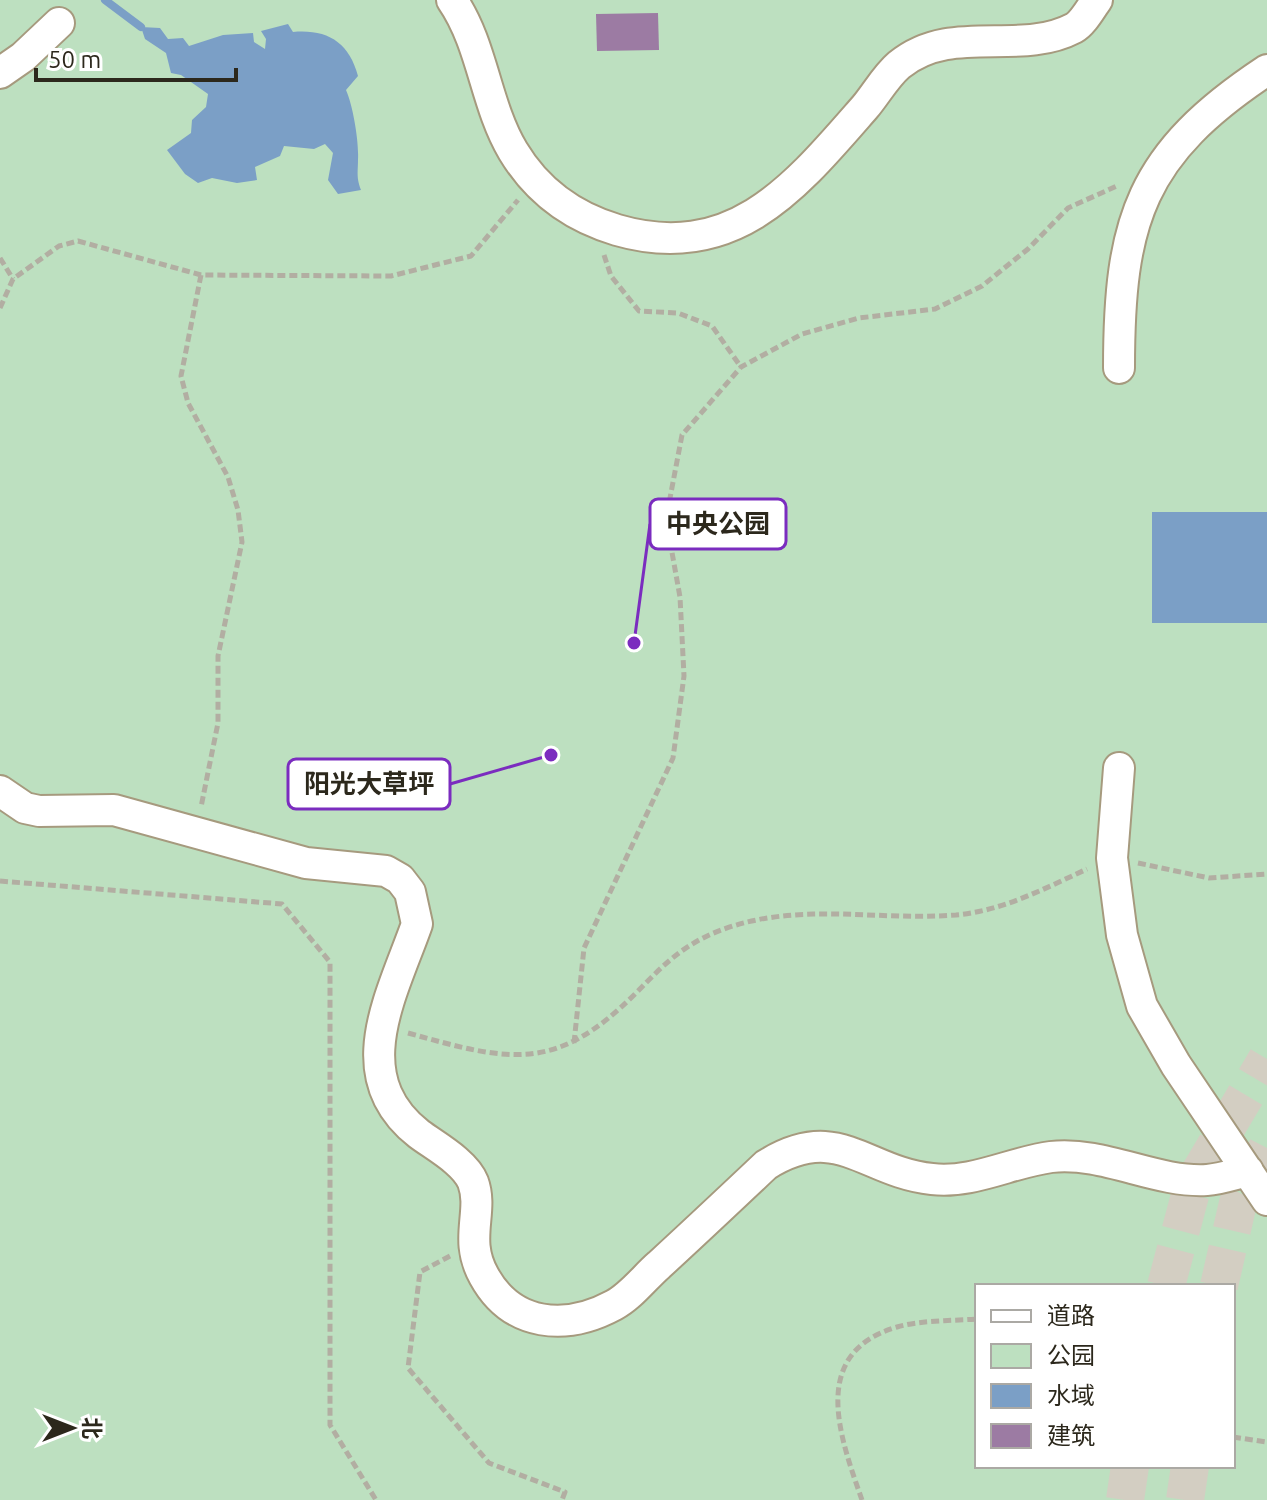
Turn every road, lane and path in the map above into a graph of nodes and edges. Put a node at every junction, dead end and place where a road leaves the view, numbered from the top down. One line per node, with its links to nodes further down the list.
1 (452, 0): 6 (lane)
2 (1097, 0): 8 (lane)
3 (59, 23): 5 (lane)
4 (1267, 70): 7 (lane)
5 (0, 73)
6 (534, 181): 8 (lane); 10 (path)
7 (1152, 181): 13 (path); 14 (lane)
8 (593, 223): 13 (path)
9 (0, 258): 11 (path)
10 (201, 275): 11 (path); 17 (path)
11 (13, 279): 12 (path)
12 (0, 308)
13 (741, 367): 22 (path)
14 (1119, 368)
15 (1119, 768): 18 (lane)
16 (0, 791): 17 (lane)
17 (197, 831): 21 (lane)
18 (1112, 858): 19 (path); 22 (path); 23 (lane)
19 (1267, 874)
20 (0, 881): 29 (path)
21 (382, 1025): 22 (path); 25 (lane)
22 (574, 1043)
23 (1248, 1171): 24 (lane); 25 (lane)
24 (1267, 1200)
25 (472, 1245): 30 (path)
26 (975, 1319): 31 (path)
27 (1235, 1437): 28 (path)
28 (1267, 1442)
29 (376, 1500)
30 (562, 1500)
31 (862, 1500)

